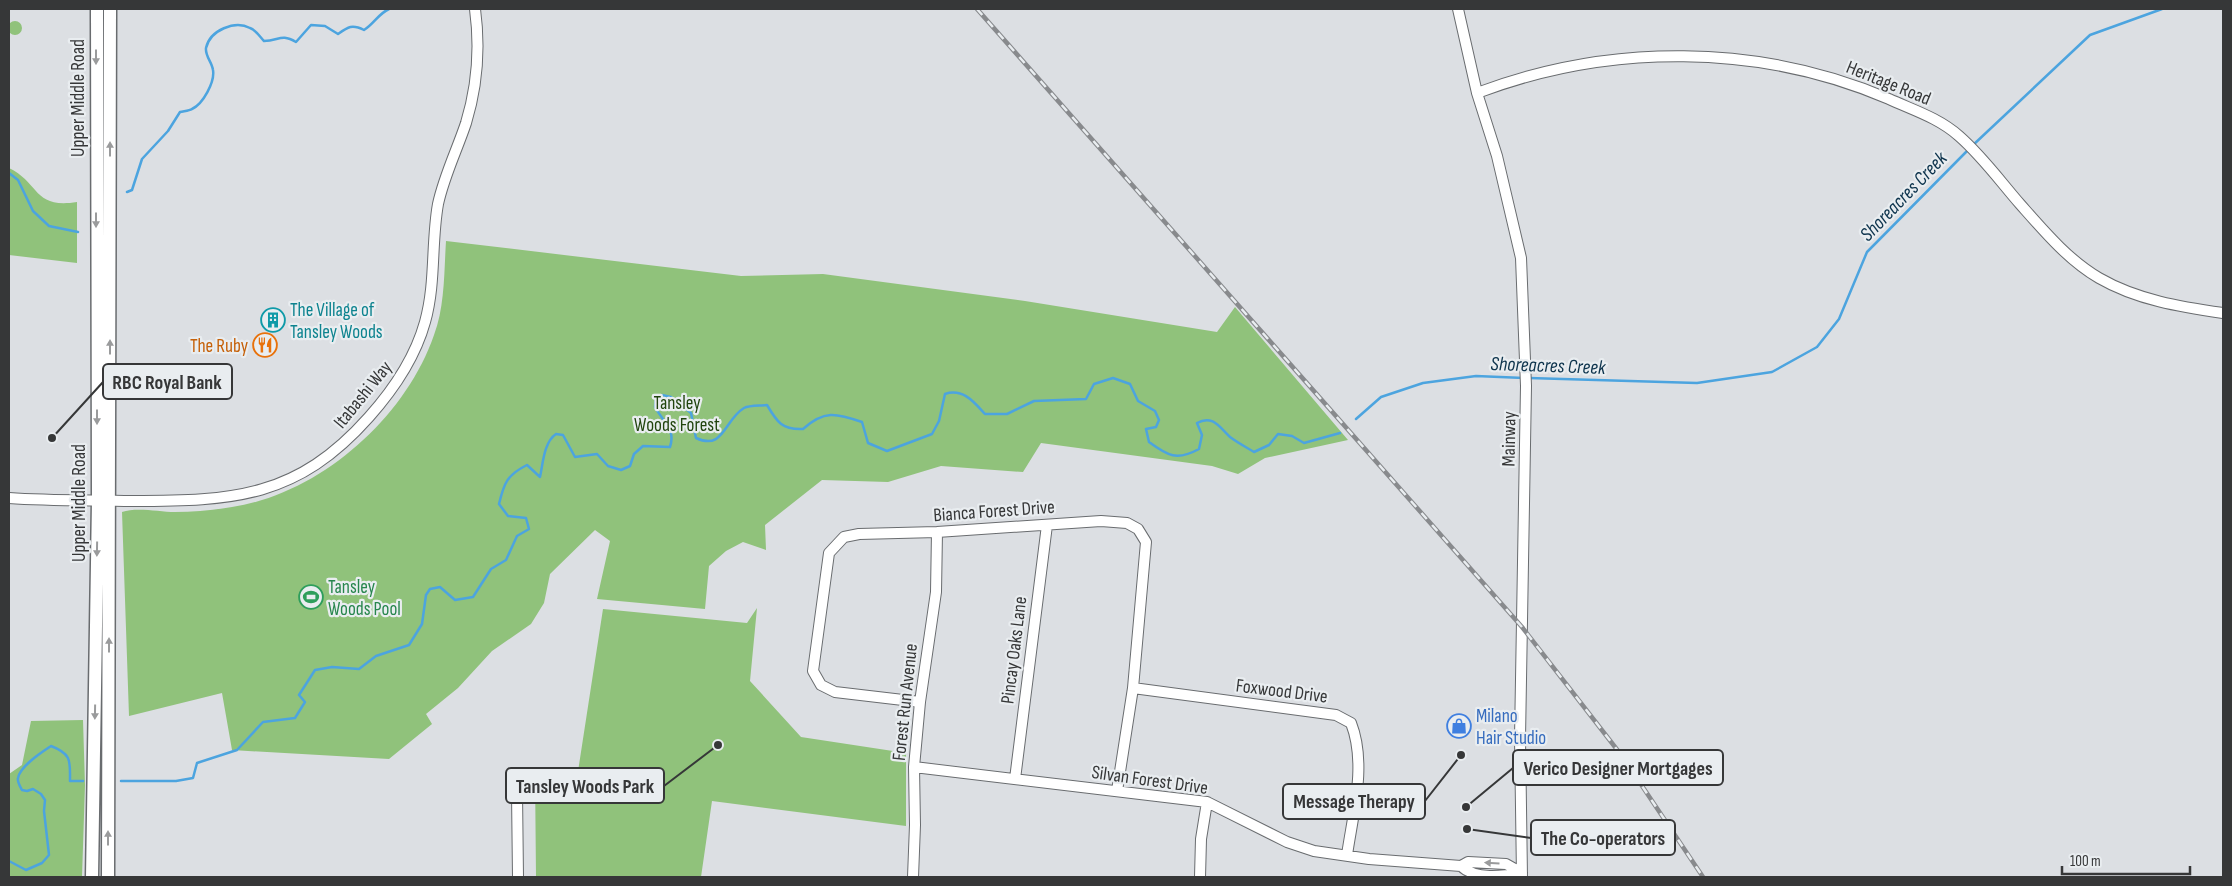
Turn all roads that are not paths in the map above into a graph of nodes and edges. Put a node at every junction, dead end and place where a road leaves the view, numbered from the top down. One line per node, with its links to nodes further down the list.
1 (96, 9): 8 (main road, Upper Middle Road, one-way to 8)
2 (110, 9): 8 (main road, Upper Middle Road, one-way to 2)
3 (475, 9): 8 (street, Itabashi Way)
4 (1458, 9): 5 (street, Mainway)
5 (1477, 93): 6 (street, Heritage Road); 19 (street, Mainway)
6 (2223, 313)
7 (9, 498): 8 (street, Itabashi Way)
8 (104, 500): 20 (main road, Upper Middle Road, one-way to 20); 21 (main road, Upper Middle Road, one-way to 8)
9 (1046, 525): 10 (street, Bianca Forest Drive); 11 (street, Bianca Forest Drive); 14 (street, Pincay Oaks Lane)
10 (937, 532): 12 (street, Forest Run Avenue); 12 (street, Bianca Forest Drive)
11 (1133, 688): 16 (street, Bianca Forest Drive); 18 (street, Foxwood Drive)
12 (920, 702): 13 (street, Forest Run Avenue)
13 (914, 767): 14 (street, Silvan Forest Drive); 23 (street, Forest Run Avenue)
14 (1015, 779): 16 (street, Silvan Forest Drive)
15 (512, 781): 22 (street)
16 (1117, 791): 17 (street, Silvan Forest Drive)
17 (1207, 802): 18 (street, Silvan Forest Drive); 24 (street)
18 (1347, 855): 19 (street, Silvan Forest Drive)
19 (1522, 875)
20 (92, 877)
21 (108, 877)
22 (518, 877)
23 (912, 877)
24 (1200, 877)

